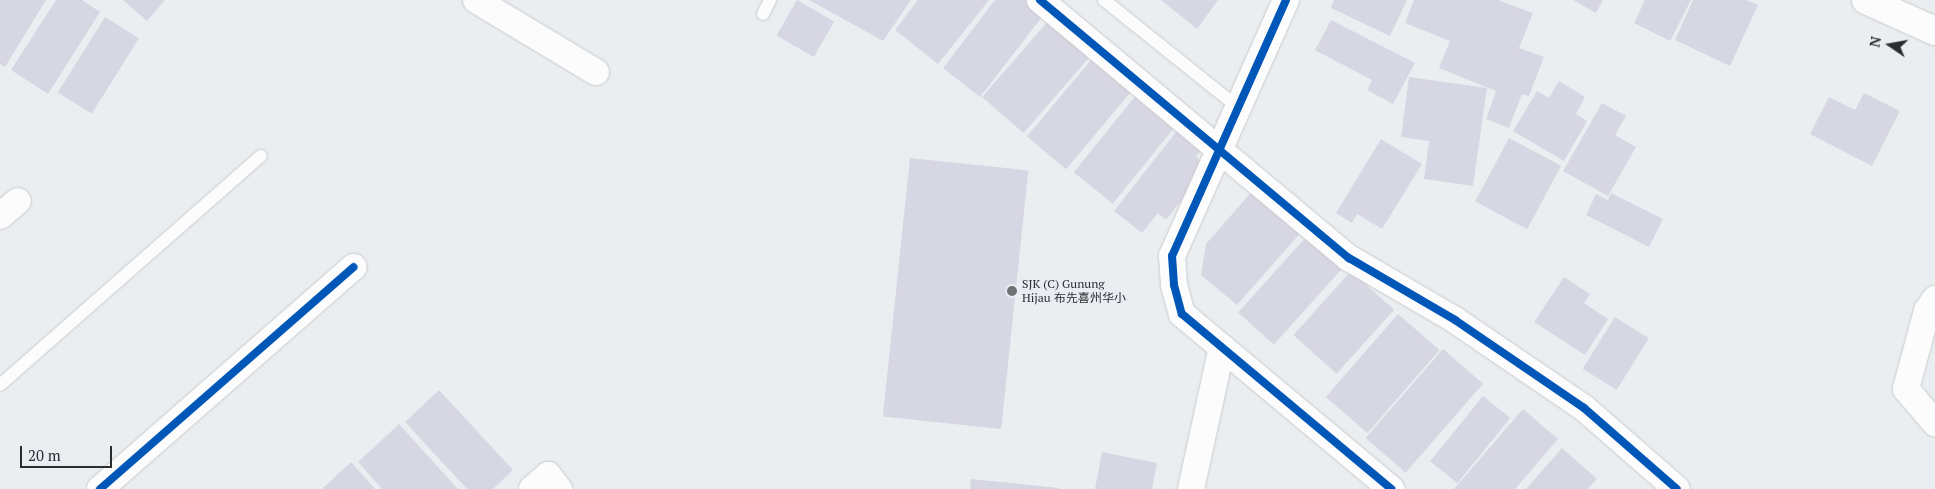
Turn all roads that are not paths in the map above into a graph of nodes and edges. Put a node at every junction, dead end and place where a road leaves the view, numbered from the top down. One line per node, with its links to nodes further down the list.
1 (476, 0): 9 (street)
2 (770, 0): 7 (lane)
3 (1040, 0): 11 (street)
4 (1104, 0): 10 (lane)
5 (1286, 0): 10 (street)
6 (1866, 0): 8 (main road)
7 (763, 14)
8 (1935, 31)
9 (596, 72)
10 (1239, 108): 11 (street)
11 (1219, 153): 15 (street); 23 (street)
12 (261, 156): 16 (lane)
13 (354, 267): 18 (street)
14 (1935, 299): 17 (street)
15 (1222, 347): 21 (street); 22 (street)
16 (0, 385)
17 (1935, 423)
18 (100, 489)
19 (532, 489): 20 (street)
20 (559, 489)
21 (1191, 489)
22 (1391, 489)
23 (1677, 489)

